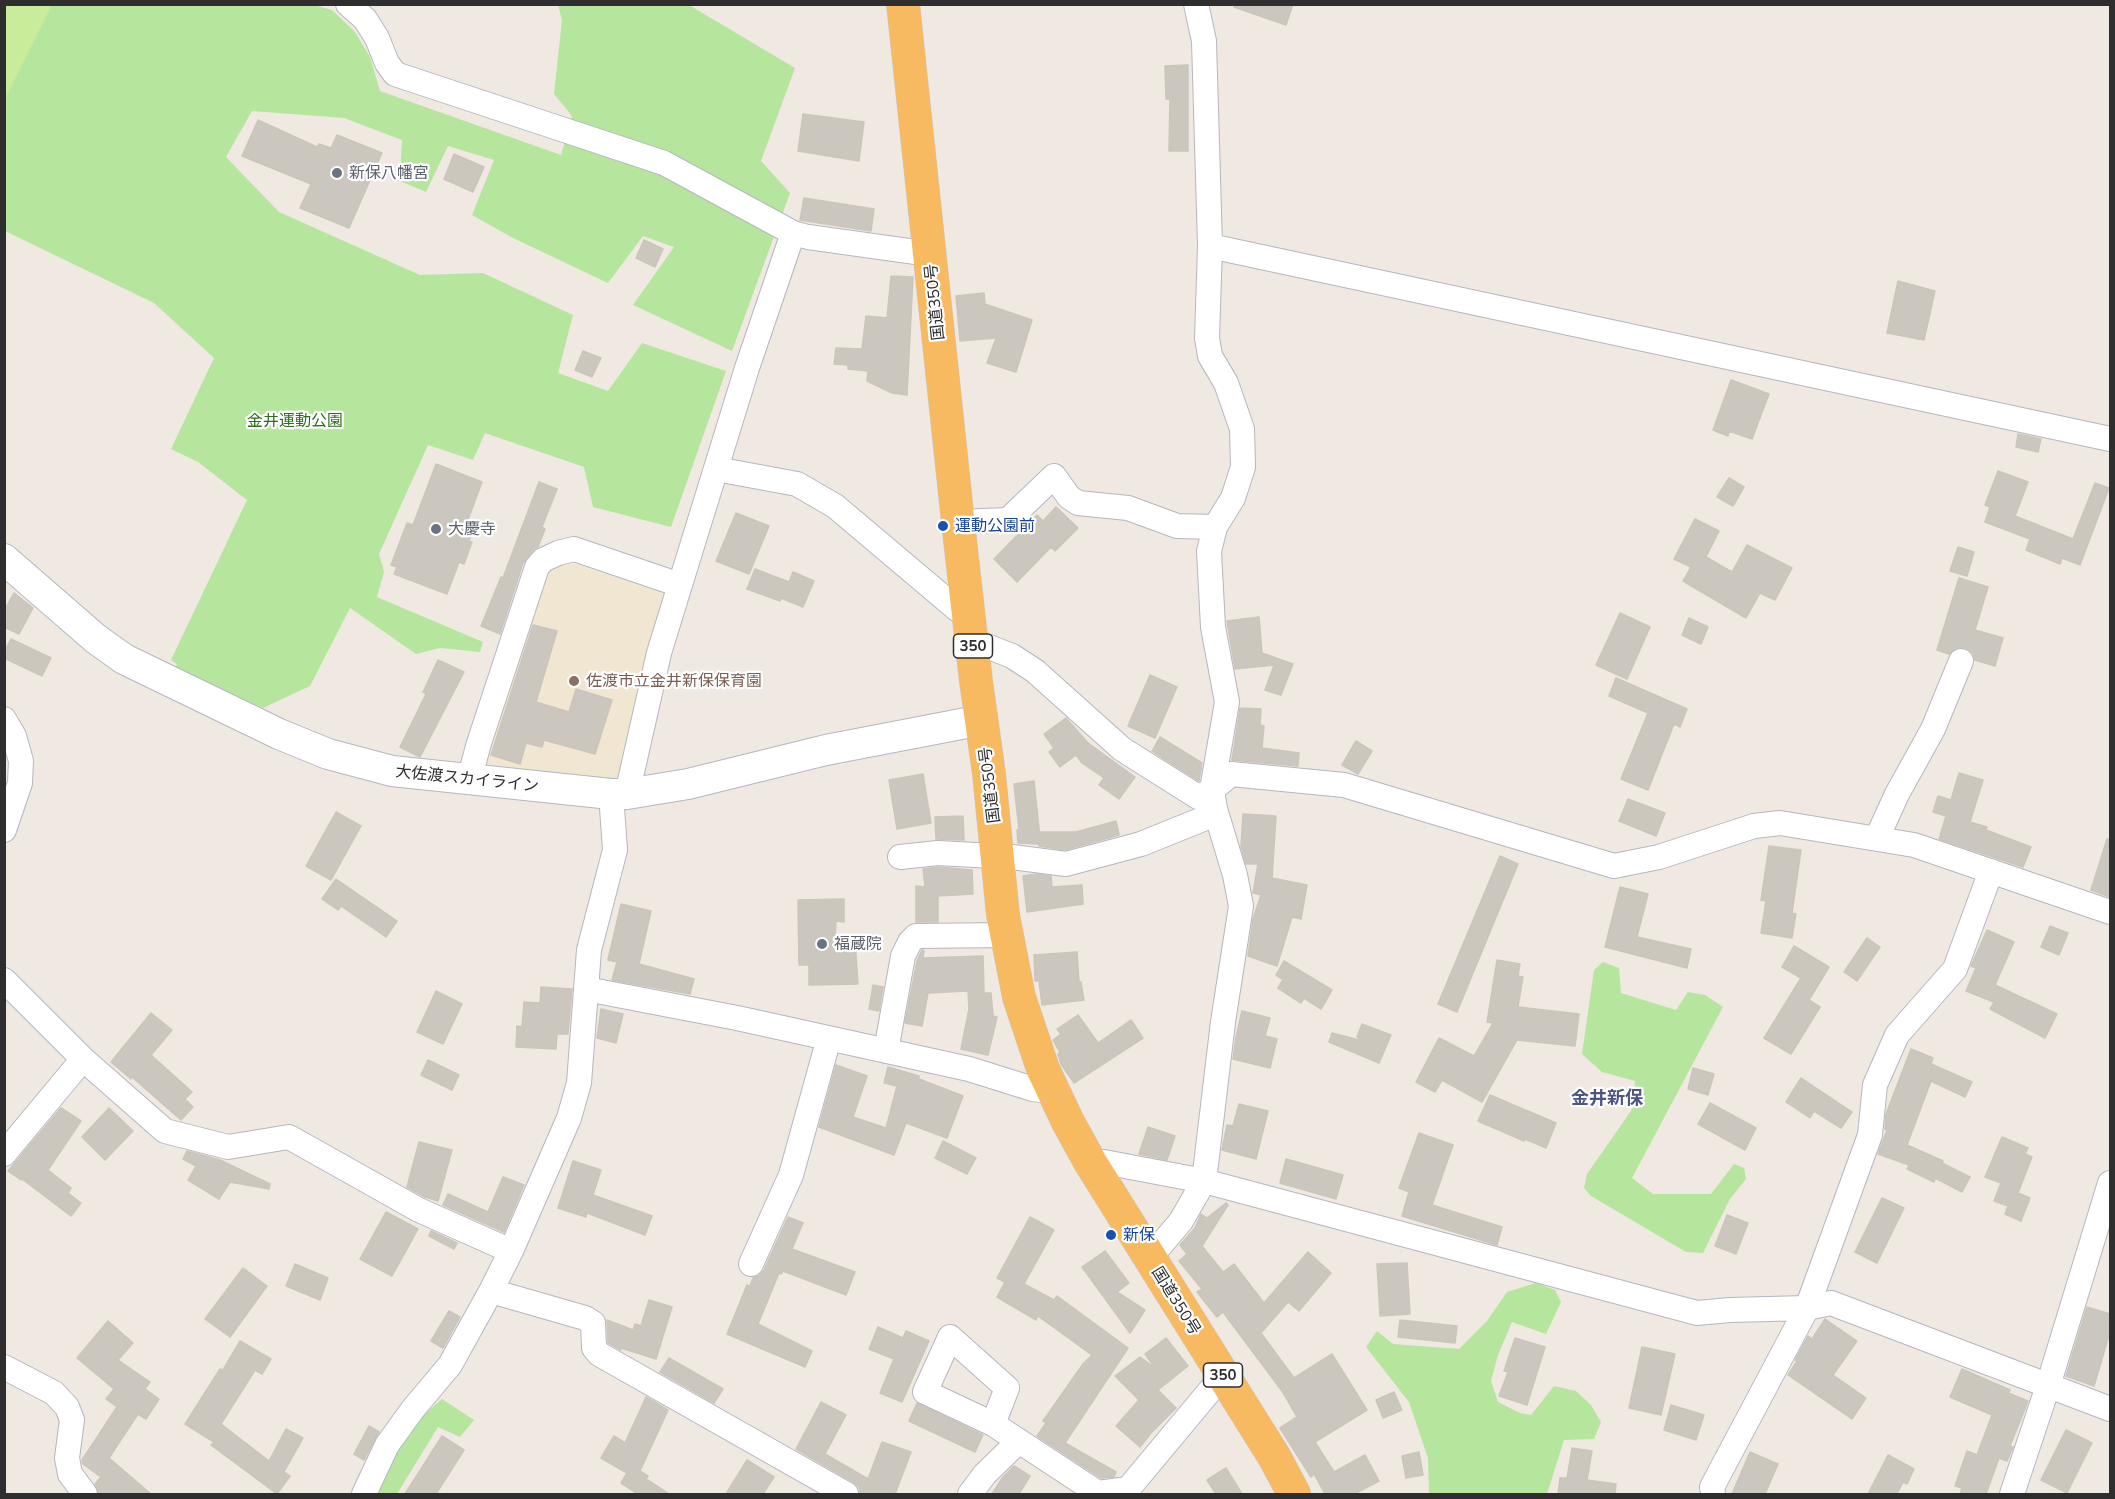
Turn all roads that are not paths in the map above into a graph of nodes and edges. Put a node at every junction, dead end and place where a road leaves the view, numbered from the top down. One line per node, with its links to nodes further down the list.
1 (348, 4): 4 (street)
2 (903, 4): 6 (highway, 国道350号 / 350)
3 (1196, 4): 5 (street)
4 (793, 233): 6 (street); 8 (street)
5 (1210, 246): 7 (street); 10 (street)
6 (930, 254): 9 (highway, 国道350号 / 350)
7 (2110, 439)
8 (716, 469): 12 (street); 13 (street)
9 (958, 522): 10 (street); 13 (highway, 国道350号 / 350)
10 (1215, 527): 20 (street)
11 (5, 560): 18 (street, 大佐渡スカイライン)
12 (680, 585): 18 (street); 19 (street)
13 (969, 612): 14 (highway, 国道350号 / 350)
14 (973, 646): 17 (highway, 国道350号 / 350); 20 (street)
15 (1961, 661): 22 (street)
16 (4, 719): 21 (street)
17 (982, 720): 19 (street, 大佐渡スカイライン); 23 (highway, 国道350号 / 350)
18 (469, 780): 19 (street, 大佐渡スカイライン)
19 (619, 794): 29 (street)
20 (1213, 800): 22 (street); 23 (street); 36 (street)
21 (4, 830)
22 (1877, 838): 25 (street)
23 (997, 856): 24 (street); 27 (highway, 国道350号 / 350)
24 (900, 857)
25 (1991, 871): 26 (street); 43 (street)
26 (2110, 912)
27 (1006, 935): 31 (street); 33 (highway, 国道350号 / 350)
28 (4, 980): 32 (street)
29 (586, 989): 30 (street); 39 (street)
30 (829, 1038): 31 (street); 41 (street)
31 (886, 1051): 33 (street)
32 (83, 1059): 34 (street); 39 (street)
33 (1053, 1092): 35 (highway, 国道350号 / 350)
34 (4, 1154)
35 (1090, 1162): 36 (street); 40 (highway, 国道350号 / 350)
36 (1204, 1181): 40 (street); 43 (street)
37 (2110, 1183): 38 (street)
38 (2104, 1224): 46 (street)
39 (511, 1251): 42 (street)
40 (1148, 1257): 45 (highway, 国道350号 / 350)
41 (751, 1264)
42 (491, 1291): 51 (street); 52 (street)
43 (1807, 1308): 46 (street); 56 (street)
44 (4, 1367): 50 (street)
45 (1223, 1375): 54 (street); 55 (highway, 国道350号 / 350)
46 (2048, 1386): 47 (street); 57 (street)
47 (2110, 1409)
48 (993, 1424): 49 (street)
49 (1019, 1441): 53 (street); 54 (street)
50 (85, 1494)
51 (364, 1494)
52 (846, 1494)
53 (970, 1494)
54 (1098, 1494)
55 (1294, 1494)
56 (1713, 1494)
57 (2012, 1494)

